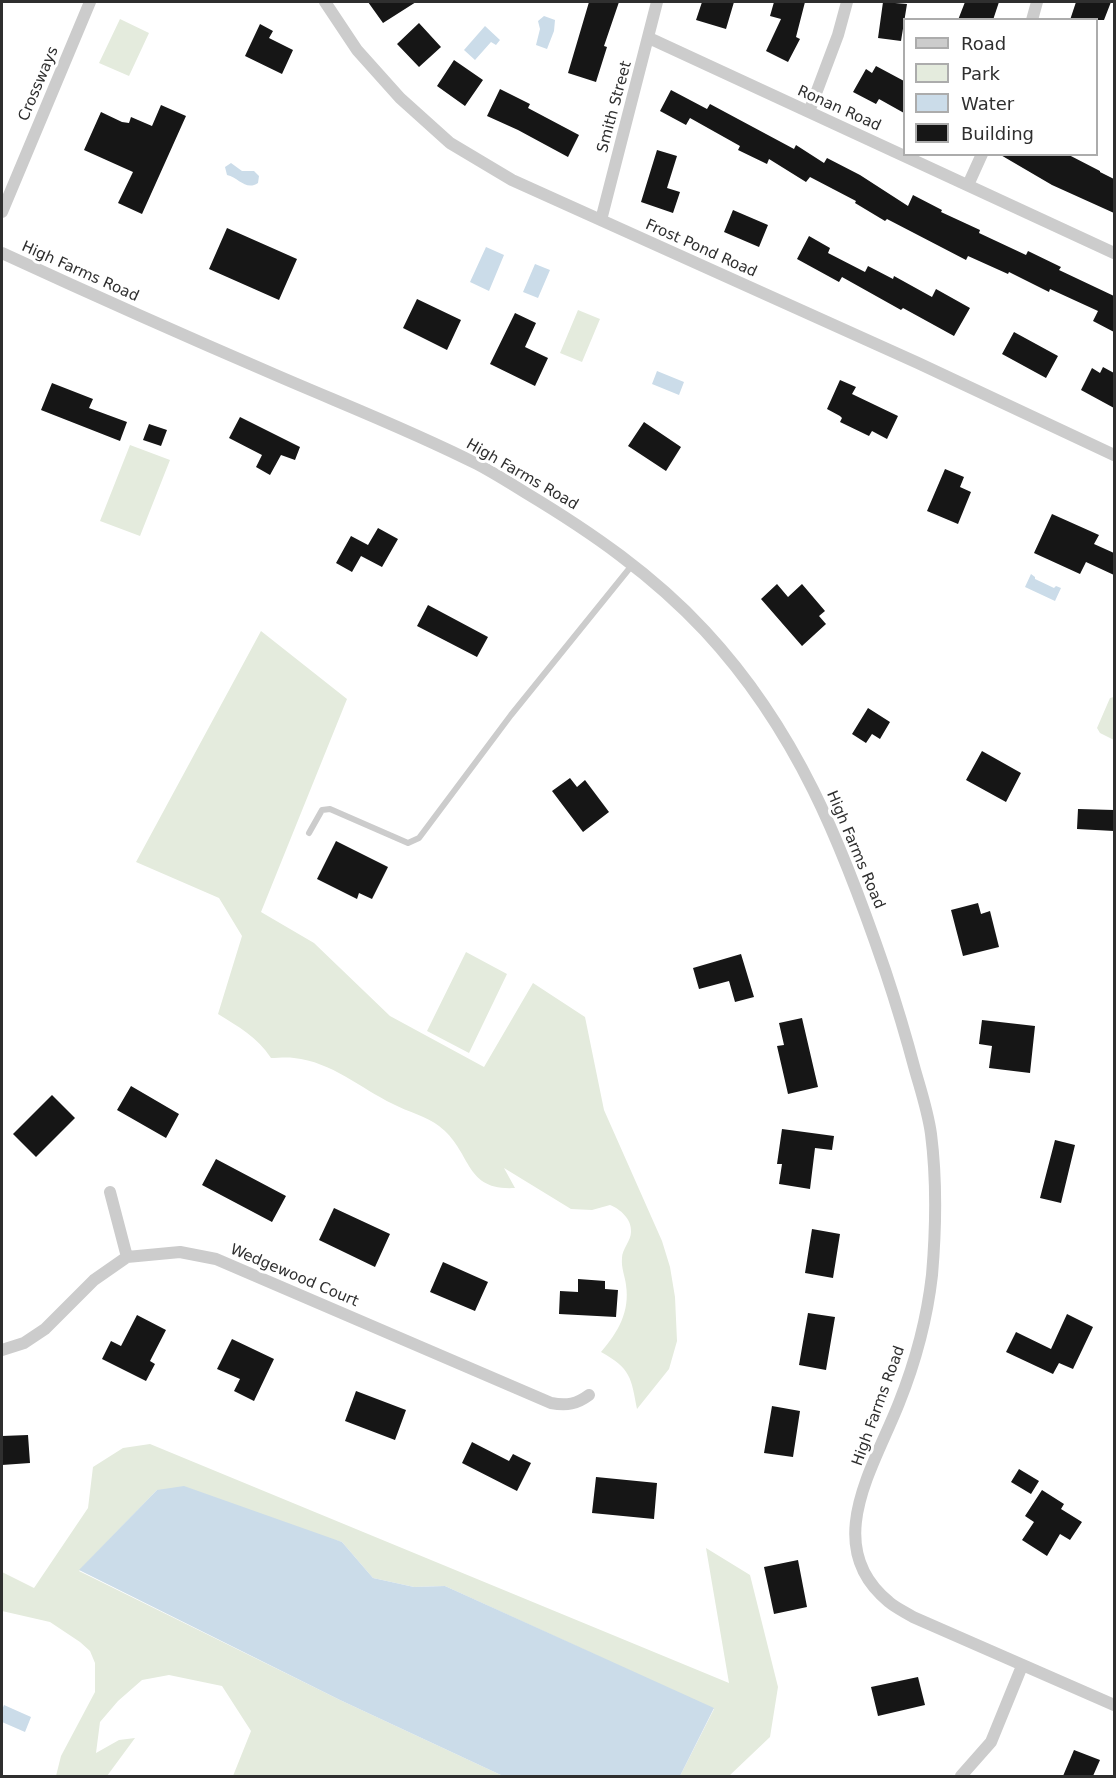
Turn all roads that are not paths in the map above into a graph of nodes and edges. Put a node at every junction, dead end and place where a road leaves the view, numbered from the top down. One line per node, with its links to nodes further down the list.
1 (90, 2): 13 (street, Crossways)
2 (325, 2): 14 (street, Frost Pond Road)
3 (657, 2): 7 (street, Smith Street)
4 (847, 2): 8 (street)
5 (1037, 2): 6 (street)
6 (1033, 18)
7 (649, 38): 8 (street, Ronan Road); 14 (street, Smith Street)
8 (809, 112): 9 (street, Ronan Road)
9 (903, 155)
10 (905, 156): 12 (street, Ronan Road)
11 (981, 156): 12 (street)
12 (968, 185): 16 (street, Ronan Road)
13 (2, 212)
14 (601, 220): 17 (street, Frost Pond Road)
15 (2, 253): 18 (street, High Farms Road)
16 (1114, 253)
17 (1114, 455)
18 (633, 564): 19 (lane); 24 (street, High Farms Road)
19 (309, 833)
20 (110, 1192): 21 (street)
21 (127, 1257): 22 (street, Wedgewood Court); 23 (street, Wedgewood Court)
22 (2, 1350)
23 (589, 1395)
24 (1022, 1666): 25 (street, High Farms Road); 26 (street)
25 (1114, 1705)
26 (961, 1776)

